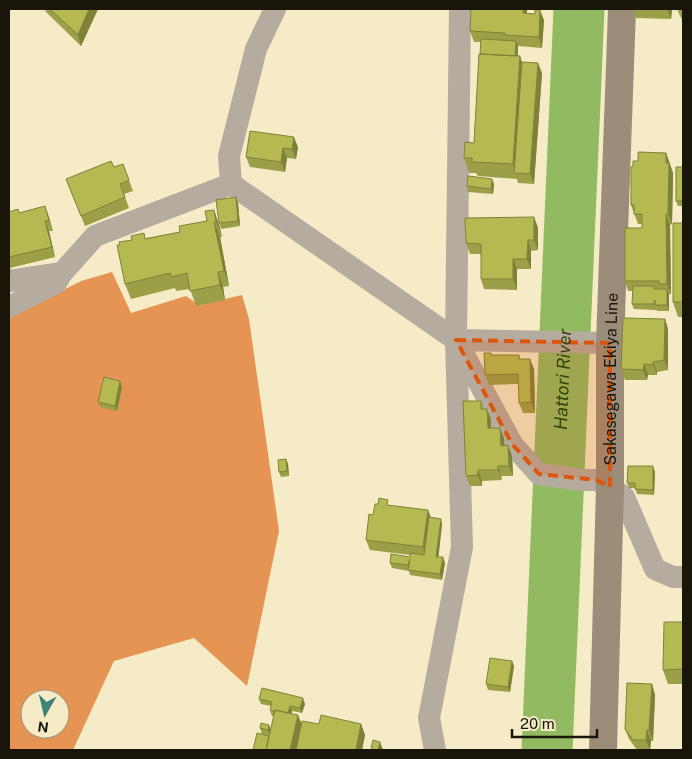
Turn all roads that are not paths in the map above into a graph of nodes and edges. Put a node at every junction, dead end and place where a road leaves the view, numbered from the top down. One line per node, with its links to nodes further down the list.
1 (275, 9): 4 (street)
2 (460, 9): 8 (street)
3 (622, 9): 9 (main road, Sakasegawa Ekiya Line)
4 (231, 184): 5 (street); 8 (street)
5 (62, 273): 6 (street); 7 (street)
6 (9, 281)
7 (9, 307)
8 (456, 340): 9 (street); 10 (street); 12 (street)
9 (601, 342): 10 (main road, Sakasegawa Ekiya Line)
10 (610, 487): 11 (street); 13 (main road, Sakasegawa Ekiya Line)
11 (683, 577)
12 (435, 750)
13 (602, 750)

